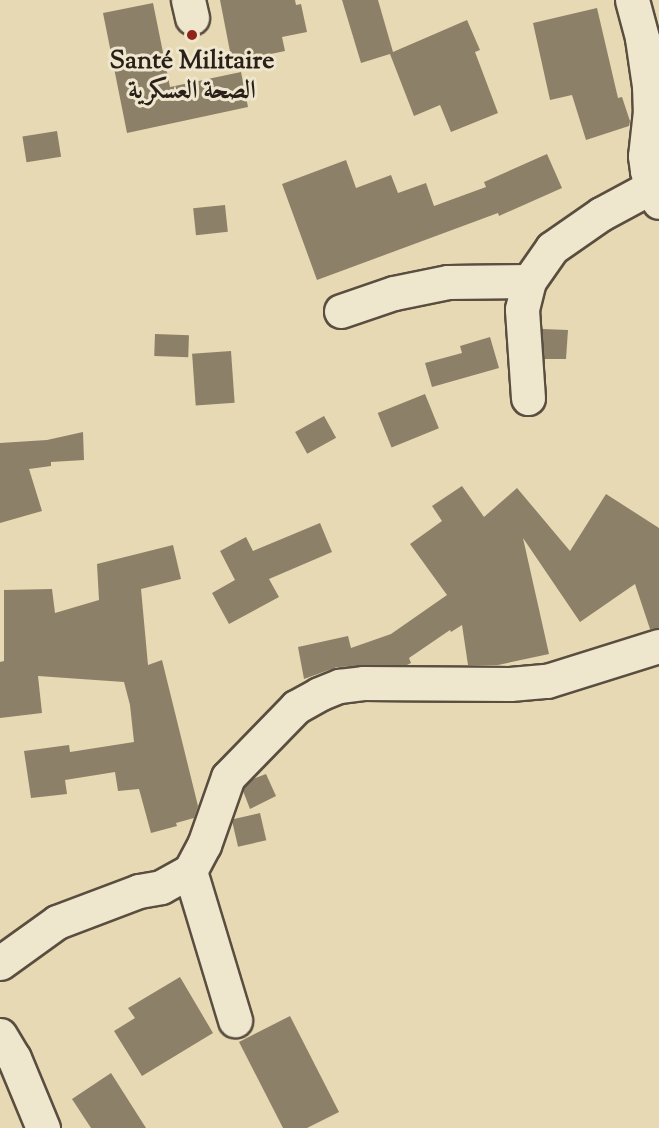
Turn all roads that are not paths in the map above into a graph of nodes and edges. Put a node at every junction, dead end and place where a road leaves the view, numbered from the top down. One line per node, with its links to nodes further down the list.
1 (632, 0): 2 (street)
2 (655, 194): 3 (street)
3 (530, 281): 4 (street); 5 (street)
4 (341, 311)
5 (528, 398)
6 (659, 646): 7 (street)
7 (190, 871): 8 (street); 9 (street)
8 (0, 963)
9 (235, 1020)
10 (0, 1035): 11 (street)
11 (43, 1128)

